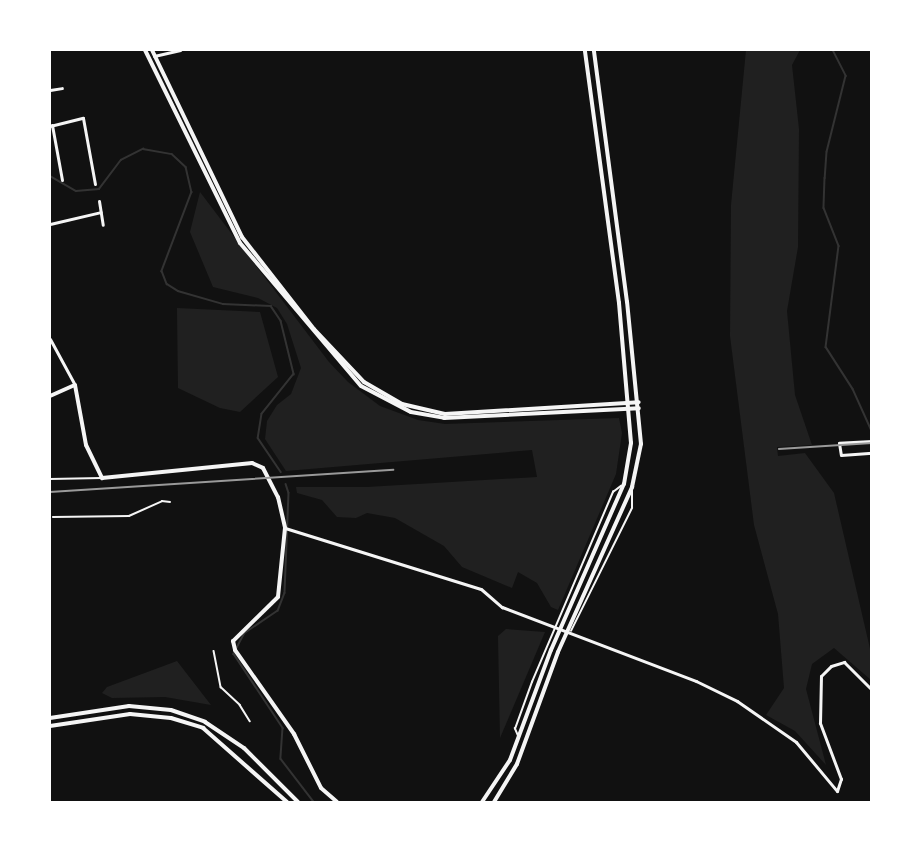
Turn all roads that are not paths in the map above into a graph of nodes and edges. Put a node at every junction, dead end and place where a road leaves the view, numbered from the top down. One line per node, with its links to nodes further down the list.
1 (145, 50): 7 (street)
2 (152, 50): 6 (street)
3 (180, 50): 6 (street)
4 (585, 50): 16 (street)
5 (594, 50): 15 (street)
6 (154, 56): 7 (street); 25 (street)
7 (148, 58): 27 (street)
8 (62, 88): 9 (street)
9 (50, 90)
10 (51, 125): 11 (street); 12 (street)
11 (62, 180)
12 (95, 184)
13 (99, 201): 14 (street)
14 (101, 212): 17 (street); 18 (street)
15 (616, 216): 16 (street); 22 (street)
16 (608, 218): 23 (street)
17 (50, 224)
18 (103, 225)
19 (50, 339): 20 (street)
20 (75, 385): 21 (street); 30 (street)
21 (50, 396)
22 (639, 402): 23 (street); 24 (street)
23 (630, 403): 25 (street); 26 (street)
24 (639, 408): 26 (street); 33 (street)
25 (551, 409): 27 (street)
26 (631, 409): 27 (street); 32 (street)
27 (551, 415)
28 (872, 441): 29 (street)
29 (872, 453)
30 (102, 478): 31 (lane); 36 (street)
31 (50, 479)
32 (624, 484): 37 (lane); 44 (street)
33 (632, 487): 38 (lane); 49 (street)
34 (170, 502): 35 (lane)
35 (53, 517)
36 (285, 528): 37 (street); 47 (street)
37 (556, 626): 38 (street); 44 (lane)
38 (572, 631): 40 (street)
39 (214, 651): 42 (lane)
40 (872, 690)
41 (50, 718): 46 (street)
42 (250, 721)
43 (50, 726): 45 (street)
44 (518, 738): 48 (street)
45 (287, 802)
46 (298, 802)
47 (337, 802)
48 (482, 802)
49 (494, 802)

